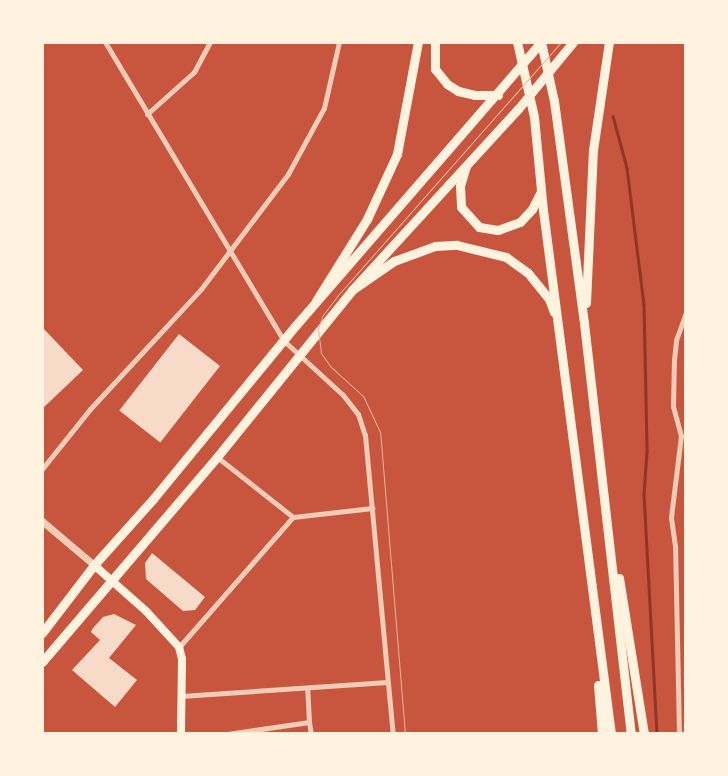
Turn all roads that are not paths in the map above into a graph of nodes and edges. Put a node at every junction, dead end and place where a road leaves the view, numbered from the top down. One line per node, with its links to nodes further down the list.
1 (105, 42): 11 (street)
2 (210, 42): 11 (street)
3 (339, 42): 14 (street)
4 (418, 42): 16 (main road)
5 (435, 42): 10 (main road)
6 (517, 42): 13 (main road)
7 (541, 42): 10 (main road); 18 (main road)
8 (573, 42): 12 (main road)
9 (609, 42): 18 (main road)
10 (498, 95): 16 (main road)
11 (147, 114): 14 (street)
12 (466, 166): 13 (main road); 15 (main road)
13 (541, 191): 19 (main road)
14 (230, 248): 20 (street); 23 (street)
15 (352, 290): 19 (main road); 21 (main road)
16 (316, 301): 20 (main road)
17 (686, 312): 46 (street)
18 (584, 323): 24 (main road)
19 (560, 327): 30 (main road)
20 (283, 340): 21 (street); 28 (main road)
21 (298, 356): 22 (main road); 25 (street)
22 (217, 457): 26 (street); 29 (main road)
23 (42, 469)
24 (603, 482): 44 (main road); 45 (main road)
25 (372, 508): 26 (street); 34 (street)
26 (293, 517): 32 (street)
27 (42, 521): 28 (street)
28 (94, 565): 29 (main road); 31 (main road)
29 (111, 582): 32 (main road); 33 (main road)
30 (594, 615): 42 (main road); 43 (main road)
31 (42, 633)
32 (179, 647): 36 (main road)
33 (42, 662)
34 (388, 682): 35 (street); 41 (street)
35 (307, 688): 36 (street); 37 (street)
36 (181, 696): 38 (main road)
37 (309, 722): 39 (street); 40 (street)
38 (181, 734)
39 (227, 734)
40 (311, 734)
41 (393, 734)
42 (602, 734)
43 (611, 734)
44 (631, 734)
45 (644, 734)
46 (679, 734)

